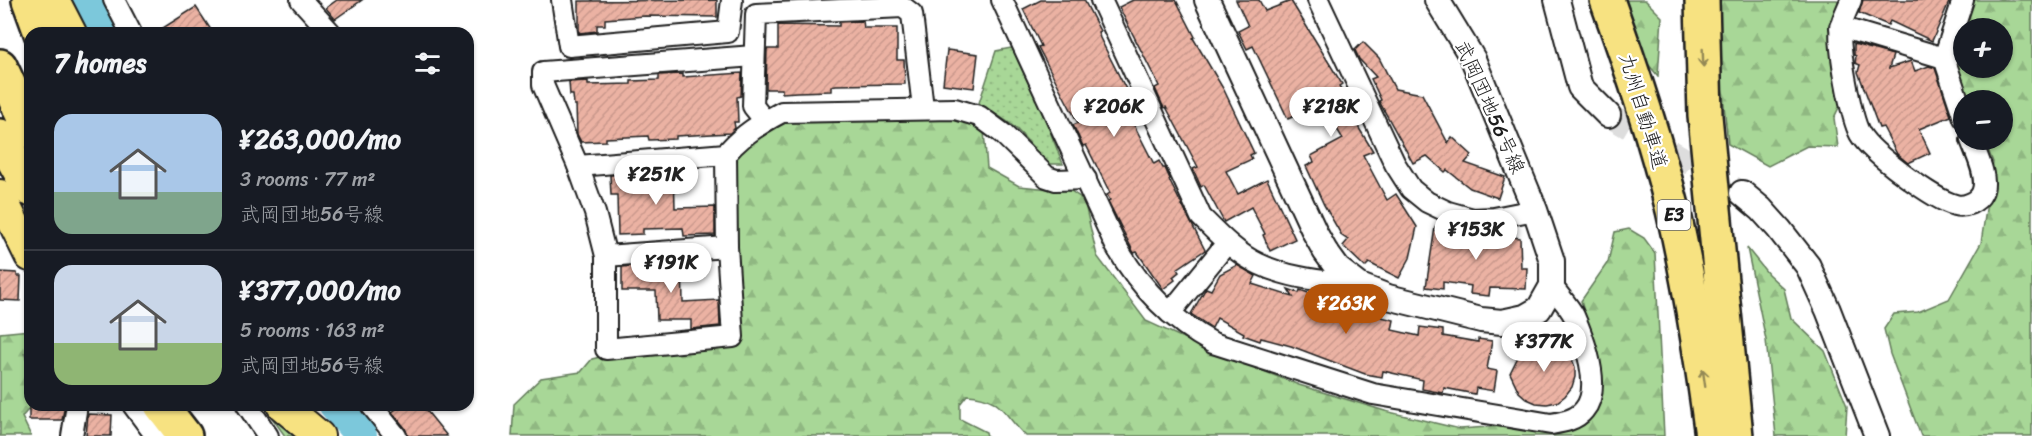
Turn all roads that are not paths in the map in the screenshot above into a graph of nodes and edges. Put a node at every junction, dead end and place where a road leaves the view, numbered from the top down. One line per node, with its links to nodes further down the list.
1 (29, 0): 17 (highway)
2 (54, 0): 18 (main road)
3 (114, 0): 19 (street)
4 (300, 0): 20 (street)
5 (562, 0): 6 (street)
6 (732, 0)
7 (1101, 0): 40 (street)
8 (1207, 0): 44 (street)
9 (1318, 0): 39 (street)
10 (1437, 0): 39 (street, 武岡団地56号線)
11 (1557, 0): 27 (street)
12 (1606, 0): 63 (highway); 64 (highway, 九州自動車道 / E3, one-way to 12)
13 (1702, 0): 28 (highway, E3, one-way to 28)
14 (1851, 0): 21 (street)
15 (1963, 0): 23 (street)
16 (1004, 1): 36 (street)
17 (39, 27)
18 (68, 27)
19 (127, 27)
20 (325, 27)
21 (1840, 27): 23 (street); 32 (street)
22 (754, 56): 26 (street); 30 (street); 34 (street)
23 (1944, 58): 25 (street)
24 (0, 66): 29 (highway)
25 (1955, 90)
26 (924, 108): 30 (street); 36 (street)
27 (1608, 115)
28 (1705, 116): 65 (highway, E3); 66 (highway)
29 (24, 118)
30 (765, 121): 33 (street)
31 (0, 136): 35 (highway)
32 (1974, 150)
33 (726, 154): 34 (street); 42 (street)
34 (578, 166): 43 (street)
35 (24, 178)
36 (1086, 179): 46 (street)
37 (1742, 193): 67 (street)
38 (0, 195): 41 (main road)
39 (1535, 210): 45 (street, 武岡団地56号線)
40 (1227, 243): 44 (street); 46 (street)
41 (20, 244)
42 (727, 247): 43 (street); 43 (street)
43 (606, 256)
44 (1360, 286): 45 (street)
45 (1552, 286): 46 (street)
46 (1170, 313)
47 (76, 411): 55 (street)
48 (137, 411): 56 (street)
49 (166, 411): 57 (highway)
50 (187, 411): 58 (highway)
51 (251, 411): 59 (street)
52 (289, 411): 60 (main road)
53 (304, 411): 61 (main road)
54 (377, 411): 62 (street)
55 (72, 436)
56 (156, 436)
57 (185, 436)
58 (204, 436)
59 (268, 436)
60 (319, 436)
61 (326, 436)
62 (396, 436)
63 (1688, 436)
64 (1712, 436)
65 (1736, 436)
66 (1756, 436)
67 (1877, 436)

